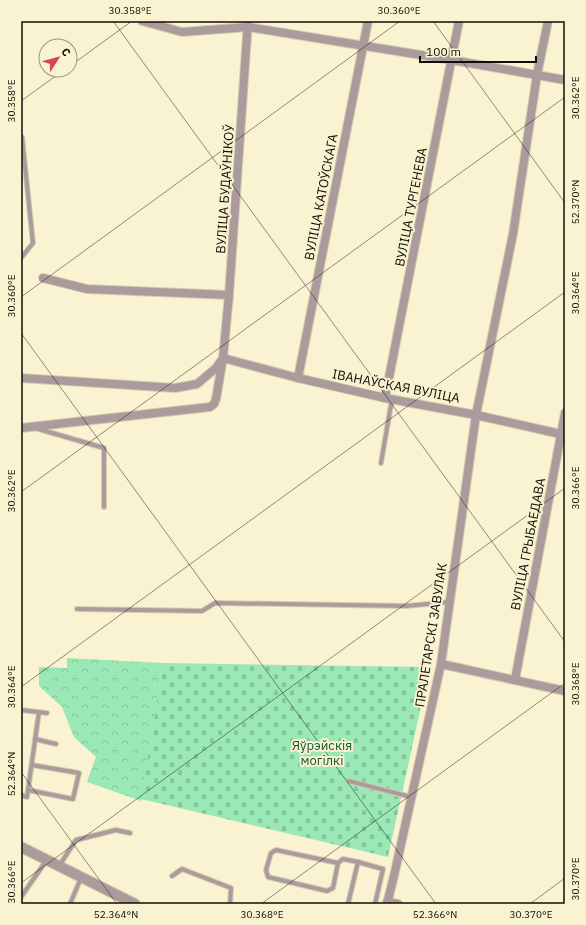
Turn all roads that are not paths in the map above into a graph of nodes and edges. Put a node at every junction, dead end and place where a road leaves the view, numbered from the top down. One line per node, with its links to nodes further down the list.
1 (142, 21): 5 (street)
2 (368, 21): 6 (street, ВУЛІЦА КАТОЎСКАГА)
3 (459, 21): 7 (street, ВУЛІЦА ТУРГЕНЕВА)
4 (548, 21): 8 (street, ПРАЛЕТАРСКІ ЗАВУЛАК)
5 (248, 24): 6 (street); 13 (street, ВУЛІЦА БУДАЎНІКОЎ)
6 (363, 46): 7 (street); 16 (street, ВУЛІЦА КАТОЎСКАГА)
7 (452, 60): 8 (street); 17 (street, ВУЛІЦА ТУРГЕНЕВА)
8 (537, 74): 9 (street); 19 (street, ПРАЛЕТАРСКІ ЗАВУЛАК)
9 (565, 80)
10 (22, 137): 11 (lane)
11 (21, 258)
12 (43, 278): 13 (street)
13 (229, 295): 14 (street, ВУЛІЦА БУДАЎНІКОЎ)
14 (223, 358): 15 (street); 16 (street, ІВАНАЎСКАЯ ВУЛІЦА); 20 (street)
15 (21, 378)
16 (298, 378): 17 (street, ІВАНАЎСКАЯ ВУЛІЦА)
17 (389, 398): 19 (street, ІВАНАЎСКАЯ ВУЛІЦА); 23 (lane)
18 (565, 413): 22 (street, ВУЛІЦА ГРЫБАЕДАВА)
19 (476, 415): 22 (street, ІВАНАЎСКАЯ ВУЛІЦА); 25 (street, ПРАЛЕТАРСКІ ЗАВУЛАК)
20 (31, 427): 21 (street); 24 (lane)
21 (21, 428)
22 (563, 435): 28 (street, ВУЛІЦА ГРЫБАЕДАВА)
23 (381, 463)
24 (104, 508)
25 (450, 602): 26 (lane); 27 (street, ПРАЛЕТАРСКІ ЗАВУЛАК)
26 (77, 610)
27 (441, 664): 28 (street); 39 (street, ПРАЛЕТАРСКІ ЗАВУЛАК)
28 (515, 680): 29 (street)
29 (565, 691)
30 (21, 710): 31 (lane)
31 (39, 712): 32 (lane); 33 (lane)
32 (47, 713)
33 (35, 739): 34 (lane); 35 (lane)
34 (56, 744)
35 (32, 765): 37 (lane); 37 (lane)
36 (349, 781): 39 (lane)
37 (28, 790): 38 (lane)
38 (21, 795)
39 (412, 797): 49 (street, ПРАЛЕТАРСКІ ЗАВУЛАК)
40 (130, 834): 45 (lane)
41 (21, 848): 42 (street)
42 (46, 860): 45 (street); 48 (lane)
43 (358, 862): 44 (lane); 53 (lane); 54 (lane)
44 (338, 863): 44 (lane)
45 (59, 867): 47 (street)
46 (172, 876): 52 (lane)
47 (82, 878): 50 (lane); 51 (street)
48 (21, 897)
49 (387, 903): 55 (street)
50 (70, 904)
51 (136, 904)
52 (230, 904)
53 (348, 904)
54 (375, 904)
55 (398, 904)

